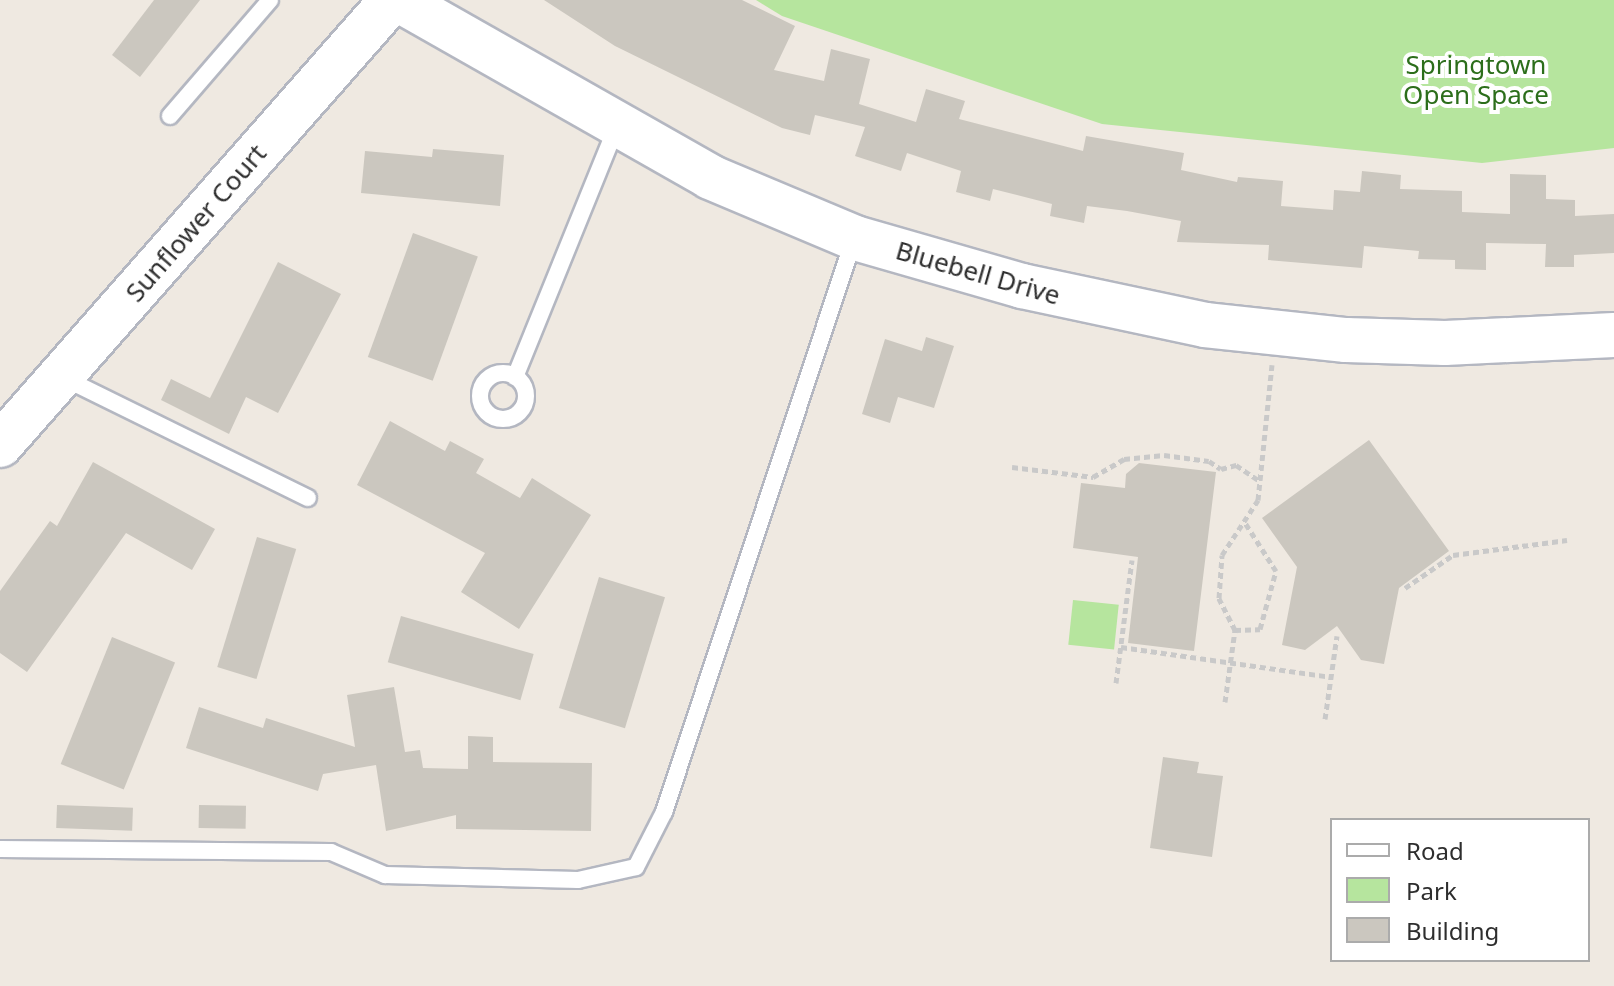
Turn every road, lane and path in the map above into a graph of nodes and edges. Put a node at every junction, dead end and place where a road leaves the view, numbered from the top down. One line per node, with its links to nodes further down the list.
1 (270, 0): 4 (lane)
2 (392, 0): 9 (street, Sunflower Court)
3 (399, 0): 5 (street, Bluebell Drive)
4 (170, 116)
5 (616, 128): 6 (street, Bluebell Drive); 10 (lane)
6 (855, 238): 7 (street, Bluebell Drive); 27 (lane)
7 (1275, 332): 8 (street, Bluebell Drive); 13 (path)
8 (1614, 335)
9 (60, 377): 11 (street, Sunflower Court); 14 (lane)
10 (515, 377)
11 (0, 445)
12 (1012, 467): 13 (path)
13 (1260, 481): 15 (path)
14 (308, 498)
15 (1244, 521): 19 (path); 19 (path)
16 (1567, 540): 18 (path)
17 (1132, 560): 21 (path)
18 (1405, 588)
19 (1235, 630): 22 (path)
20 (1337, 636): 23 (path)
21 (1121, 647): 22 (path); 24 (path)
22 (1231, 662): 23 (path); 25 (path)
23 (1331, 677): 26 (path)
24 (1116, 683)
25 (1225, 702)
26 (1325, 719)
27 (0, 849)

